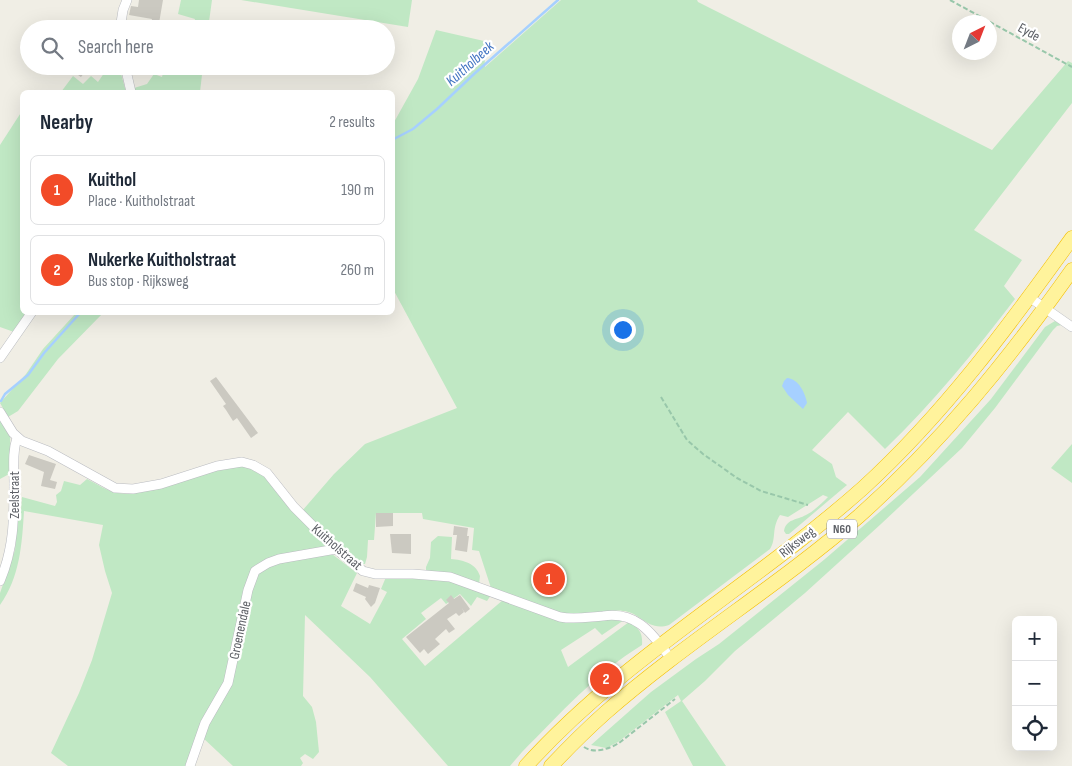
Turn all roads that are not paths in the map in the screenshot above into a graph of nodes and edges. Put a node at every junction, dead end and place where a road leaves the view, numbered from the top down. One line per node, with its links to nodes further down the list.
1 (127, 0): 2 (street)
2 (121, 20)
3 (127, 75): 4 (street)
4 (131, 90)
5 (1072, 238): 7 (highway, Rijksweg / N60)
6 (1072, 270): 8 (highway, Rijksweg / N60)
7 (1030, 298): 8 (street); 16 (highway, Rijksweg / N60)
8 (1045, 309): 10 (street); 17 (highway, Rijksweg / N60)
9 (30, 315): 11 (street)
10 (1072, 327)
11 (0, 358)
12 (0, 412): 13 (street)
13 (17, 438): 14 (street, Kuitholstraat); 15 (street, Zeelstraat)
14 (336, 550): 16 (street, Kuitholstraat); 18 (street, Groenendale)
15 (0, 582)
16 (660, 645): 17 (street, Kuitholstraat); 19 (highway, Rijksweg / N60)
17 (672, 660): 20 (highway, Rijksweg / N60)
18 (190, 766)
19 (526, 766)
20 (551, 766)

